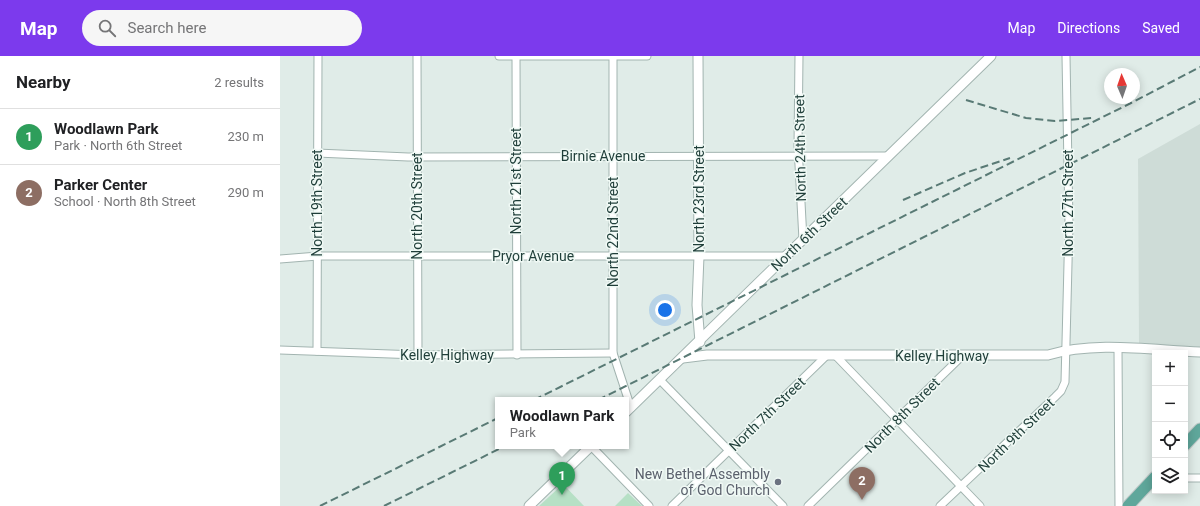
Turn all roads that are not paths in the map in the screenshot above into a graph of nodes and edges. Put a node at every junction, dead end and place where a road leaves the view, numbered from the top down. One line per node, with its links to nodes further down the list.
1 (318, 56): 11 (street, North 19th Street)
2 (417, 56): 17 (street, North 20th Street)
3 (498, 56): 4 (street)
4 (516, 56): 5 (street); 12 (street, North 21st Street)
5 (613, 56): 6 (street); 13 (street, North 22nd Street)
6 (647, 56)
7 (698, 56): 14 (street, North 23rd Street)
8 (799, 56): 15 (street, North 24th Street)
9 (991, 56): 16 (street, North 6th Street)
10 (1066, 56): 29 (street, North 27th Street)
11 (317, 153): 17 (street, Birnie Avenue); 19 (street, North 19th Street)
12 (517, 156): 13 (street, Birnie Avenue); 17 (street, Birnie Avenue); 21 (street, North 21st Street)
13 (613, 156): 14 (street, Birnie Avenue); 22 (street, North 22nd Street)
14 (699, 156): 15 (street, Birnie Avenue); 23 (street, North 23rd Street)
15 (799, 156): 16 (street, Birnie Avenue); 18 (street, North 24th Street)
16 (889, 156): 18 (street, North 6th Street)
17 (417, 157): 20 (street, North 20th Street)
18 (803, 240): 24 (street, North 6th Street)
19 (318, 256): 20 (street, Pryor Avenue); 25 (street, Pryor Avenue); 30 (street, North 19th Street)
20 (416, 256): 21 (street, Pryor Avenue); 32 (street, North 20th Street)
21 (516, 256): 22 (street, Pryor Avenue); 33 (street, North 21st Street)
22 (613, 256): 23 (street, Pryor Avenue); 34 (street, North 22nd Street)
23 (699, 256): 24 (street, Pryor Avenue); 26 (street, North 23rd Street)
24 (786, 256): 26 (street, North 6th Street)
25 (280, 259)
26 (700, 342): 38 (street, North 6th Street)
27 (1118, 349): 29 (street, Kelley Highway); 31 (street, Kelley Highway); 59 (street)
28 (280, 350): 30 (street, Kelley Highway)
29 (1066, 350): 37 (street, Kelley Highway); 51 (street, North 9th Street)
30 (316, 351): 32 (street, Kelley Highway)
31 (1200, 352)
32 (418, 355): 33 (street, Kelley Highway)
33 (517, 355): 34 (street, Kelley Highway)
34 (614, 356): 40 (street, North 22nd Street)
35 (826, 356): 36 (street, Kelley Highway); 38 (street, Kelley Highway); 47 (street, North 7th Street)
36 (836, 356): 37 (street, Kelley Highway); 42 (street)
37 (962, 356): 42 (street, North 8th Street)
38 (683, 358): 39 (street, North 6th Street)
39 (660, 380): 41 (street, North 6th Street); 47 (street)
40 (626, 397)
41 (629, 410)
42 (897, 420): 51 (street); 56 (street, North 8th Street)
43 (1200, 429): 44 (main road)
44 (1188, 442)
45 (588, 449): 52 (street)
46 (594, 449): 53 (street)
47 (729, 451): 54 (street, North 7th Street); 55 (street)
48 (1188, 478): 49 (street)
49 (1200, 478)
50 (1152, 481): 60 (main road)
51 (962, 486): 57 (street, North 9th Street); 58 (street)
52 (529, 506)
53 (649, 506)
54 (672, 506)
55 (782, 506)
56 (808, 506)
57 (940, 506)
58 (980, 506)
59 (1119, 506)
60 (1128, 506)

